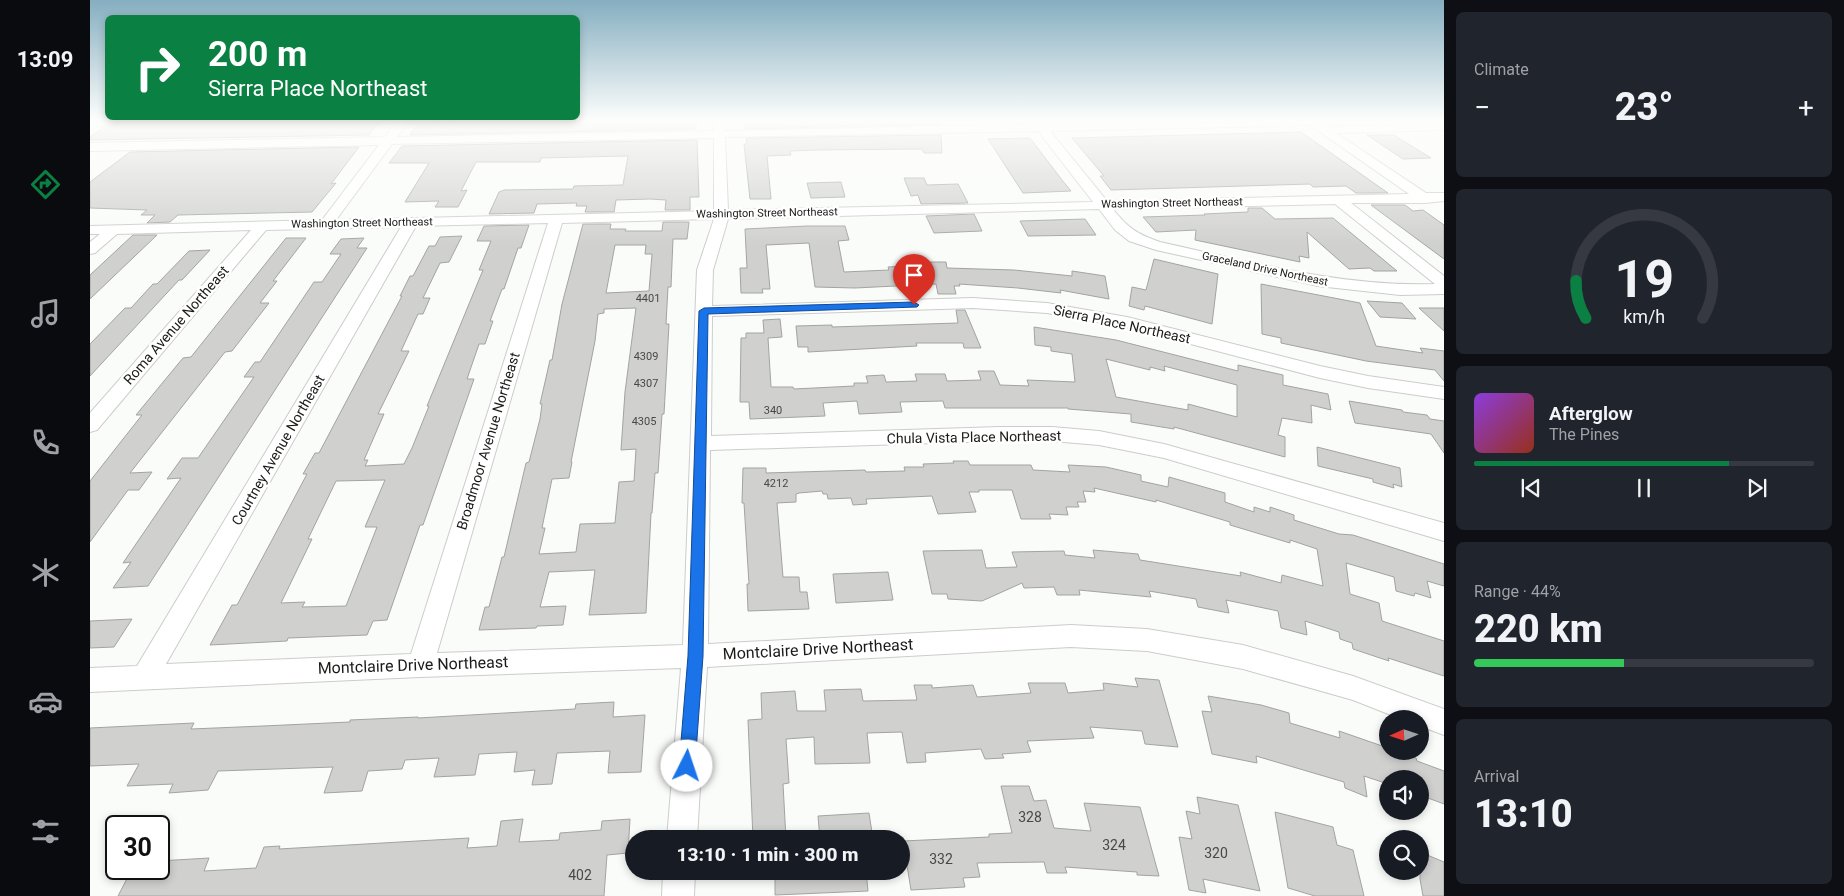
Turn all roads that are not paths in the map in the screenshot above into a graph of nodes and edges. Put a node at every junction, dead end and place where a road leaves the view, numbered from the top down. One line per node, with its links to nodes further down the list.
1 (372, 163): 13 (street)
2 (720, 163): 10 (street)
3 (1069, 163): 8 (street, Graceland Drive Northeast)
4 (1372, 163): 5 (street)
5 (1422, 197): 6 (street, Washington Street Northeast); 7 (street, Washington Street Northeast); 9 (street)
6 (1444, 197)
7 (1337, 199): 8 (street, Washington Street Northeast); 18 (street)
8 (1102, 205): 10 (street, Washington Street Northeast); 19 (street, Graceland Drive Northeast)
9 (1444, 210)
10 (721, 214): 11 (street, Washington Street Northeast); 20 (street)
11 (556, 218): 12 (street, Washington Street Northeast); 26 (street, Broadmoor Avenue Northeast)
12 (410, 222): 13 (street, Washington Street Northeast); 27 (street, Courtney Avenue Northeast)
13 (326, 224): 14 (street, Washington Street Northeast)
14 (262, 225): 16 (street, Washington Street Northeast); 22 (street, Roma Avenue Northeast)
15 (90, 230): 16 (street, Washington Street Northeast)
16 (114, 230): 17 (street)
17 (90, 250)
18 (1444, 284)
19 (1444, 289)
20 (704, 311): 21 (street, Sierra Place Northeast); 23 (street)
21 (1444, 393)
22 (90, 426)
23 (701, 443): 24 (street, Chula Vista Place Northeast); 25 (street)
24 (1444, 532)
25 (695, 656): 26 (street, Montclaire Drive Northeast); 29 (street, Montclaire Drive Northeast); 30 (street)
26 (420, 664): 27 (street, Montclaire Drive Northeast)
27 (145, 677): 28 (street, Montclaire Drive Northeast)
28 (90, 680)
29 (1444, 722)
30 (683, 830)
31 (679, 880): 32 (street)
32 (678, 896)

